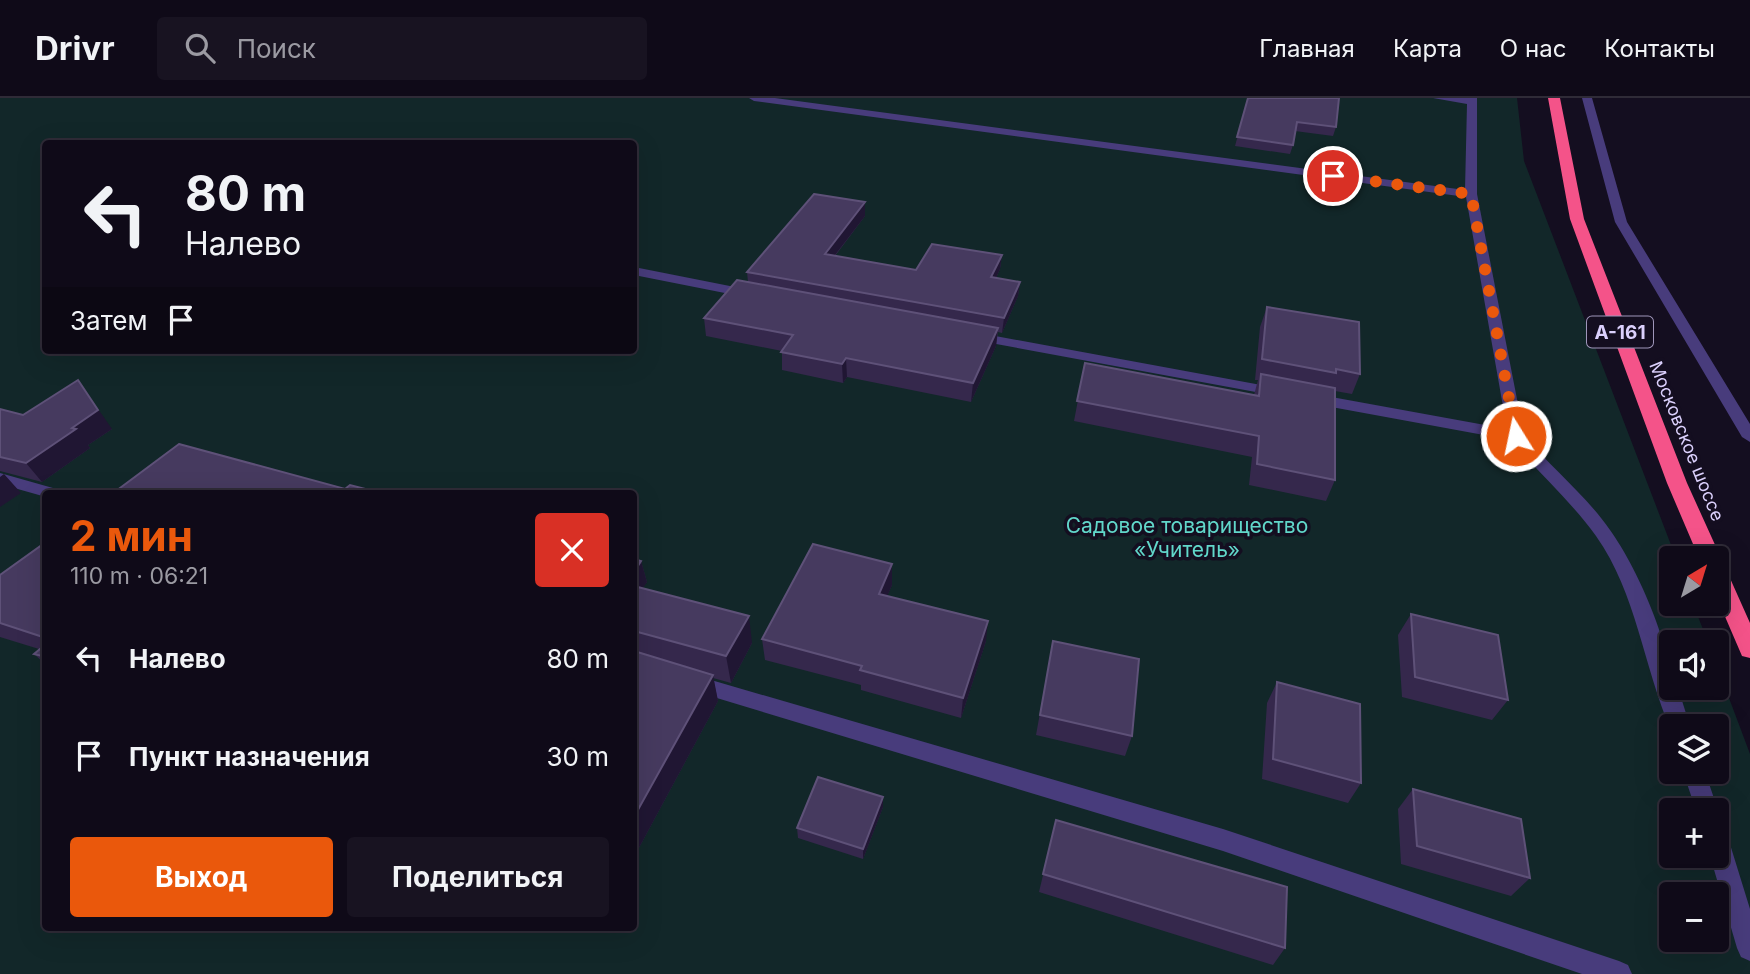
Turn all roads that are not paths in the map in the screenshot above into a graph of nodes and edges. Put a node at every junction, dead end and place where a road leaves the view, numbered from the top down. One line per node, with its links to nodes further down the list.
1 (754, 98): 6 (street)
2 (1438, 98): 5 (street)
3 (1554, 98): 14 (highway, Московское шоссе / А-161)
4 (1587, 98): 11 (street)
5 (1472, 100): 6 (street)
6 (1471, 194): 10 (street)
7 (637, 272): 8 (street)
8 (766, 297)
9 (953, 332): 10 (street)
10 (1516, 436): 18 (street)
11 (1750, 437)
12 (0, 478): 13 (street)
13 (42, 490)
14 (1705, 546)
15 (1729, 601): 16 (highway)
16 (1750, 649)
17 (674, 677): 21 (street)
18 (1676, 714)
19 (1725, 868): 20 (street)
20 (1750, 948)
21 (1619, 974)

